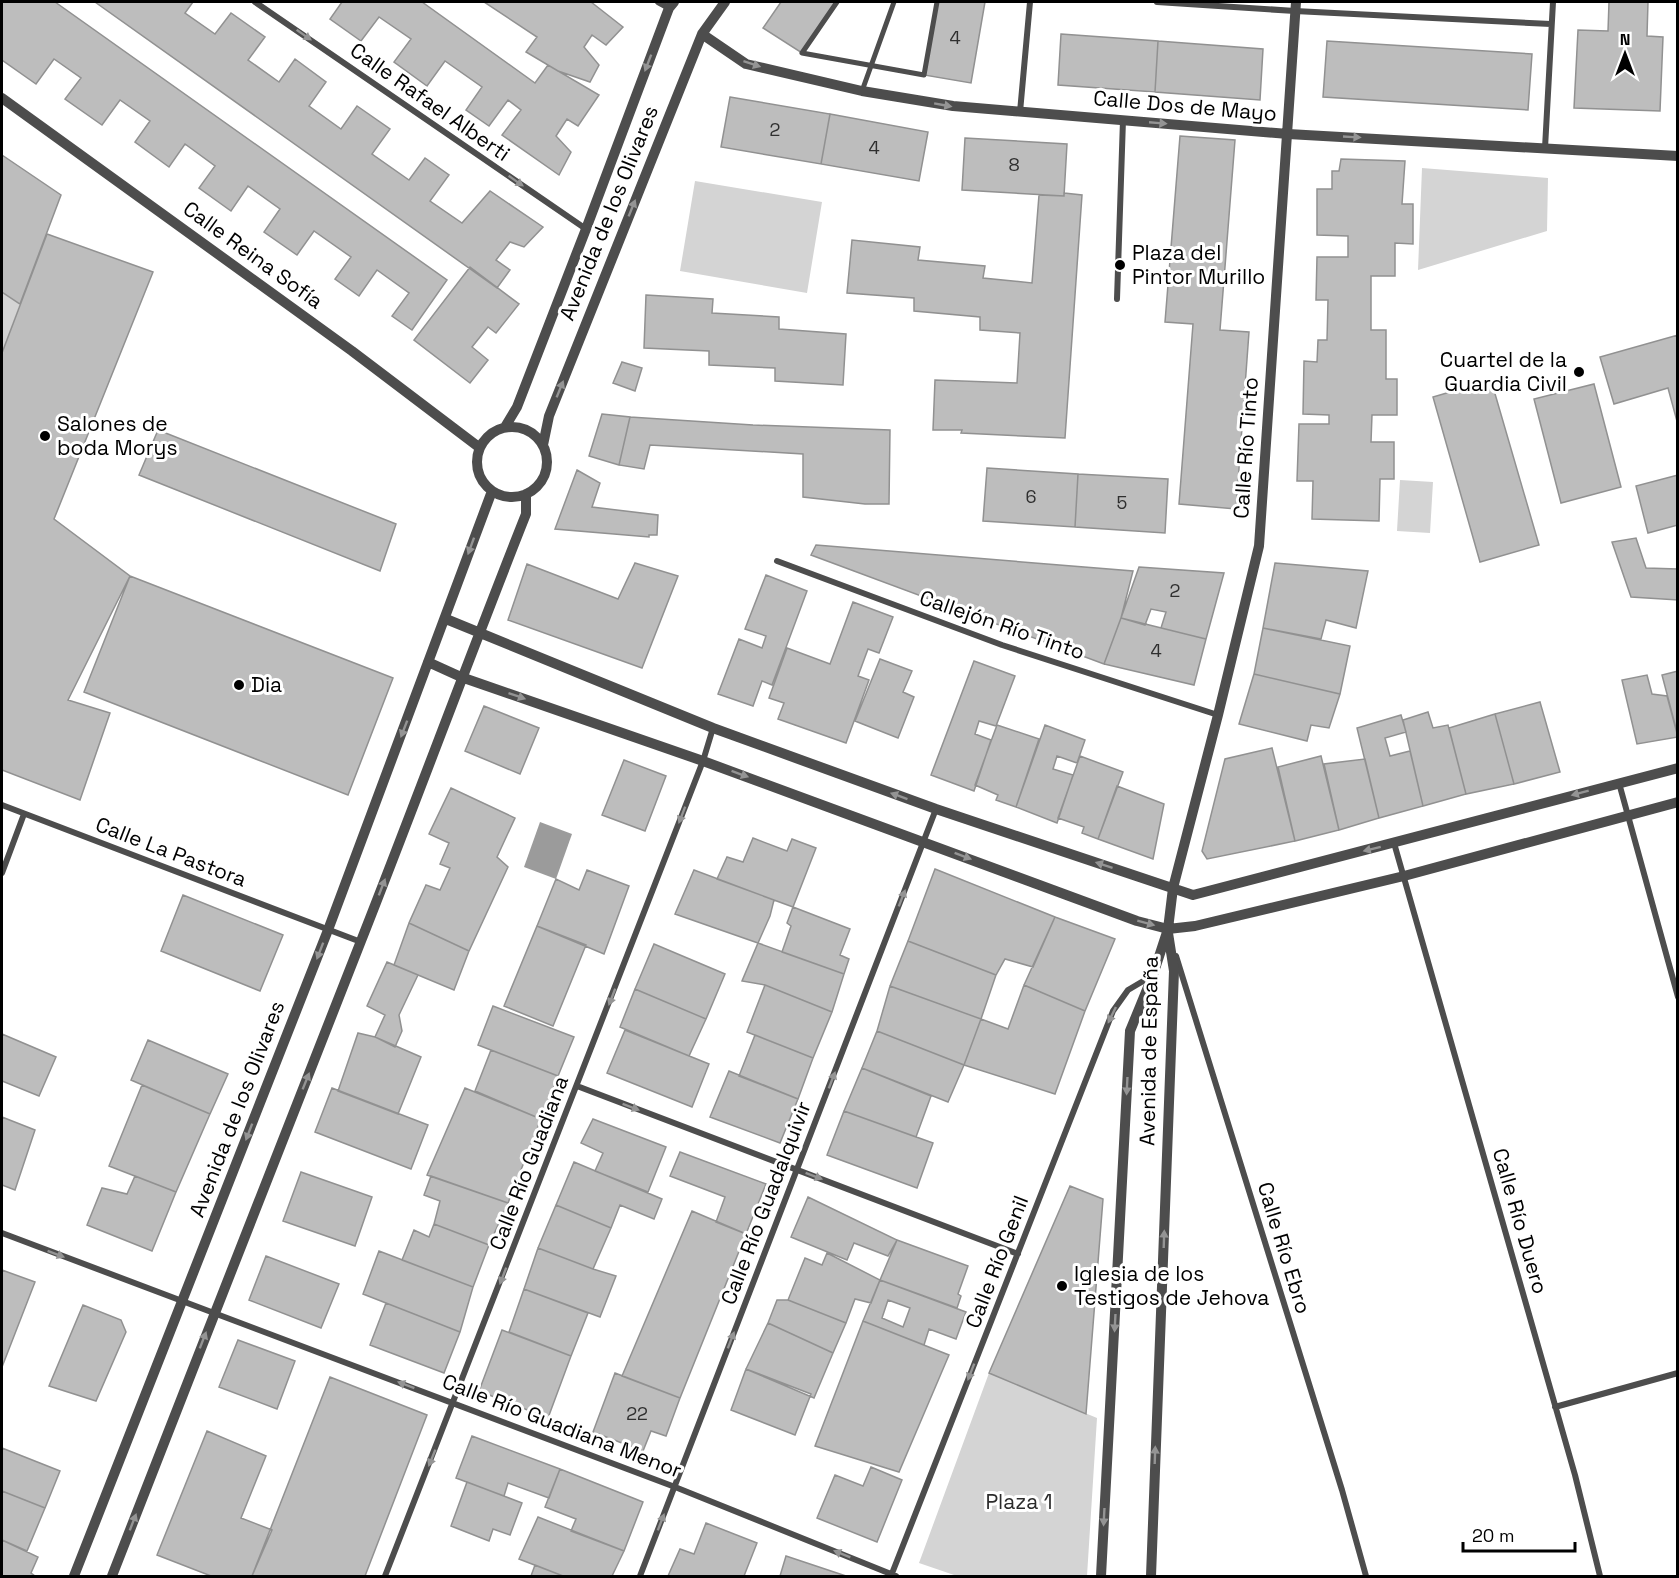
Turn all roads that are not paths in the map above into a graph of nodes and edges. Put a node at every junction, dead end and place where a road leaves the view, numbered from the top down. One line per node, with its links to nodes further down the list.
1 (255, 2): 22 (street, Calle Rafael Alberti, one-way to 22)
2 (658, 2): 10 (street)
3 (725, 2): 13 (street, Avenida de los Olivares)
4 (837, 2): 14 (street)
5 (894, 2): 14 (street)
6 (937, 2): 14 (street)
7 (1030, 2): 17 (street)
8 (1157, 2): 11 (street)
9 (1553, 2): 12 (street)
10 (671, 5): 22 (street, Avenida de los Olivares, one-way to 22)
11 (1295, 6): 12 (street); 19 (street, Calle Río Tinto)
12 (1551, 24): 20 (street)
13 (702, 34): 15 (street, Calle Dos de Mayo, one-way to 15); 25 (street, Avenida de los Olivares, one-way to 13)
14 (870, 66): 15 (street)
15 (862, 91): 17 (street, Calle Dos de Mayo, one-way to 17)
16 (2, 98): 26 (street, Calle Reina Sofía)
17 (1020, 112): 18 (street, Calle Dos de Mayo)
18 (1123, 120): 19 (street, Calle Dos de Mayo, one-way to 19); 23 (street)
19 (1288, 134): 20 (street, Calle Dos de Mayo, one-way to 20); 34 (street, Calle Río Tinto)
20 (1545, 148): 21 (street, Calle Dos de Mayo)
21 (1677, 156)
22 (586, 229): 24 (street, Avenida de los Olivares)
23 (1117, 299)
24 (505, 427): 25 (street); 26 (street, Avenida de los Olivares)
25 (543, 445): 28 (street, Avenida de los Olivares)
26 (480, 448): 27 (street)
27 (492, 491): 28 (street); 30 (street, Avenida de los Olivares, one-way to 30)
28 (526, 494): 31 (street)
29 (777, 561): 34 (street, Callejón Río Tinto)
30 (446, 619): 31 (street); 32 (street, Avenida de los Olivares)
31 (479, 633): 33 (street); 35 (street)
32 (428, 663): 33 (street); 50 (street, Avenida de los Olivares, one-way to 50)
33 (461, 677): 36 (street, one-way to 36); 51 (street, one-way to 33)
34 (1218, 715): 48 (street, Calle Río Tinto)
35 (713, 728): 36 (street, Calle Río Guadiana); 41 (street, one-way to 35)
36 (704, 760): 44 (street, one-way to 44); 54 (street, Calle Río Guadiana, one-way to 54)
37 (1677, 768): 38 (street)
38 (1619, 783): 43 (street); 45 (street, one-way to 45)
39 (1677, 802): 43 (street)
40 (2, 805): 42 (street, Calle La Pastora)
41 (936, 809): 44 (street, Calle Río Guadalquivir); 48 (street, one-way to 41)
42 (24, 814): 46 (street); 50 (street, Calle La Pastora)
43 (1626, 814): 47 (street); 53 (street)
44 (924, 841): 49 (street, one-way to 49); 55 (street, Calle Río Guadalquivir, one-way to 44)
45 (1394, 843): 47 (street, Calle Río Duero); 48 (street, one-way to 48)
46 (2, 873)
47 (1404, 876): 49 (street); 62 (street, Calle Río Duero)
48 (1173, 888): 49 (street, Calle Río Tinto)
49 (1168, 929): 52 (street, Avenida de España); 70 (street, Avenida de España, one-way to 49); 71 (street, Calle Río Ebro)
50 (328, 930): 51 (street); 58 (street, Avenida de los Olivares, one-way to 58)
51 (361, 942): 59 (street, one-way to 51)
52 (1153, 975): 57 (street, Calle Río Genil, one-way to 57); 69 (street, Avenida de España, one-way to 69)
53 (1677, 997)
54 (577, 1086): 55 (street, one-way to 55); 61 (street, Calle Río Guadiana, one-way to 61)
55 (797, 1170): 57 (street, one-way to 57); 63 (street, Calle Río Guadalquivir, one-way to 55)
56 (2, 1233): 58 (street, one-way to 58)
57 (1017, 1254): 68 (street, Calle Río Genil, one-way to 68)
58 (182, 1302): 59 (street); 64 (street, Avenida de los Olivares)
59 (214, 1313): 61 (street, Calle Río Guadiana Menor, one-way to 59); 65 (street, one-way to 59)
60 (1677, 1373): 62 (street)
61 (453, 1403): 63 (street, Calle Río Guadiana Menor); 66 (street, Calle Río Guadiana, one-way to 66)
62 (1555, 1407): 72 (street, Calle Río Duero)
63 (675, 1487): 67 (street, Calle Río Guadalquivir, one-way to 63); 68 (street, Calle Río Guadiana Menor, one-way to 63)
64 (74, 1576)
65 (112, 1576)
66 (385, 1576)
67 (640, 1576)
68 (893, 1576)
69 (1101, 1576)
70 (1151, 1576)
71 (1366, 1576)
72 (1600, 1576)

